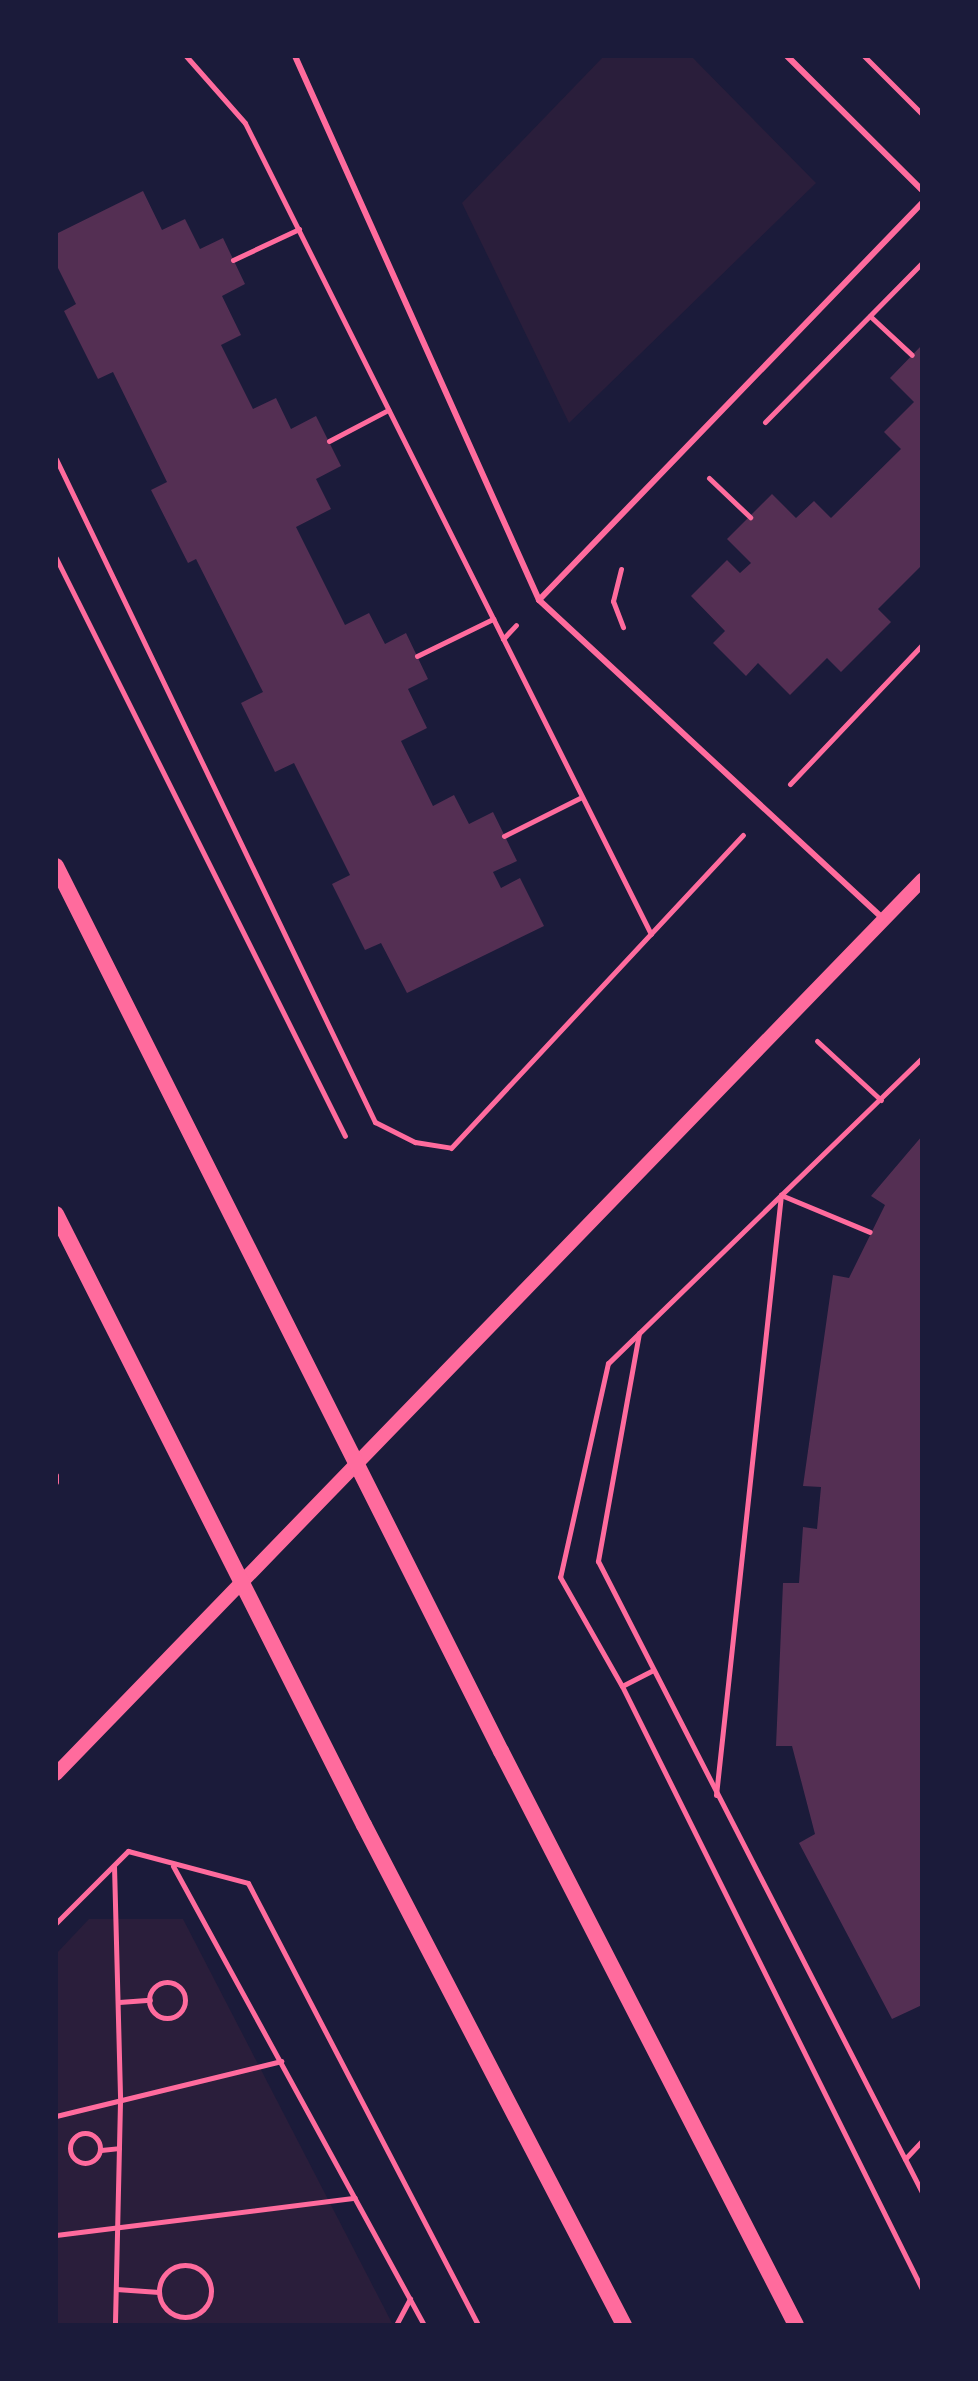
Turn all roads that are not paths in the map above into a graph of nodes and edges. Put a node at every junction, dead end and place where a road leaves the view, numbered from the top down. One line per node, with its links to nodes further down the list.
1 (295, 56): 5 (lane)
2 (787, 56): 3 (lane)
3 (922, 190)
4 (922, 203): 5 (lane)
5 (539, 600): 8 (lane)
6 (56, 866): 10 (main road)
7 (922, 880): 8 (street)
8 (884, 920): 10 (street)
9 (56, 1214): 11 (main road)
10 (357, 1467): 11 (street); 14 (main road)
11 (243, 1584): 12 (street); 13 (main road)
12 (56, 1774)
13 (624, 2325)
14 (796, 2325)

